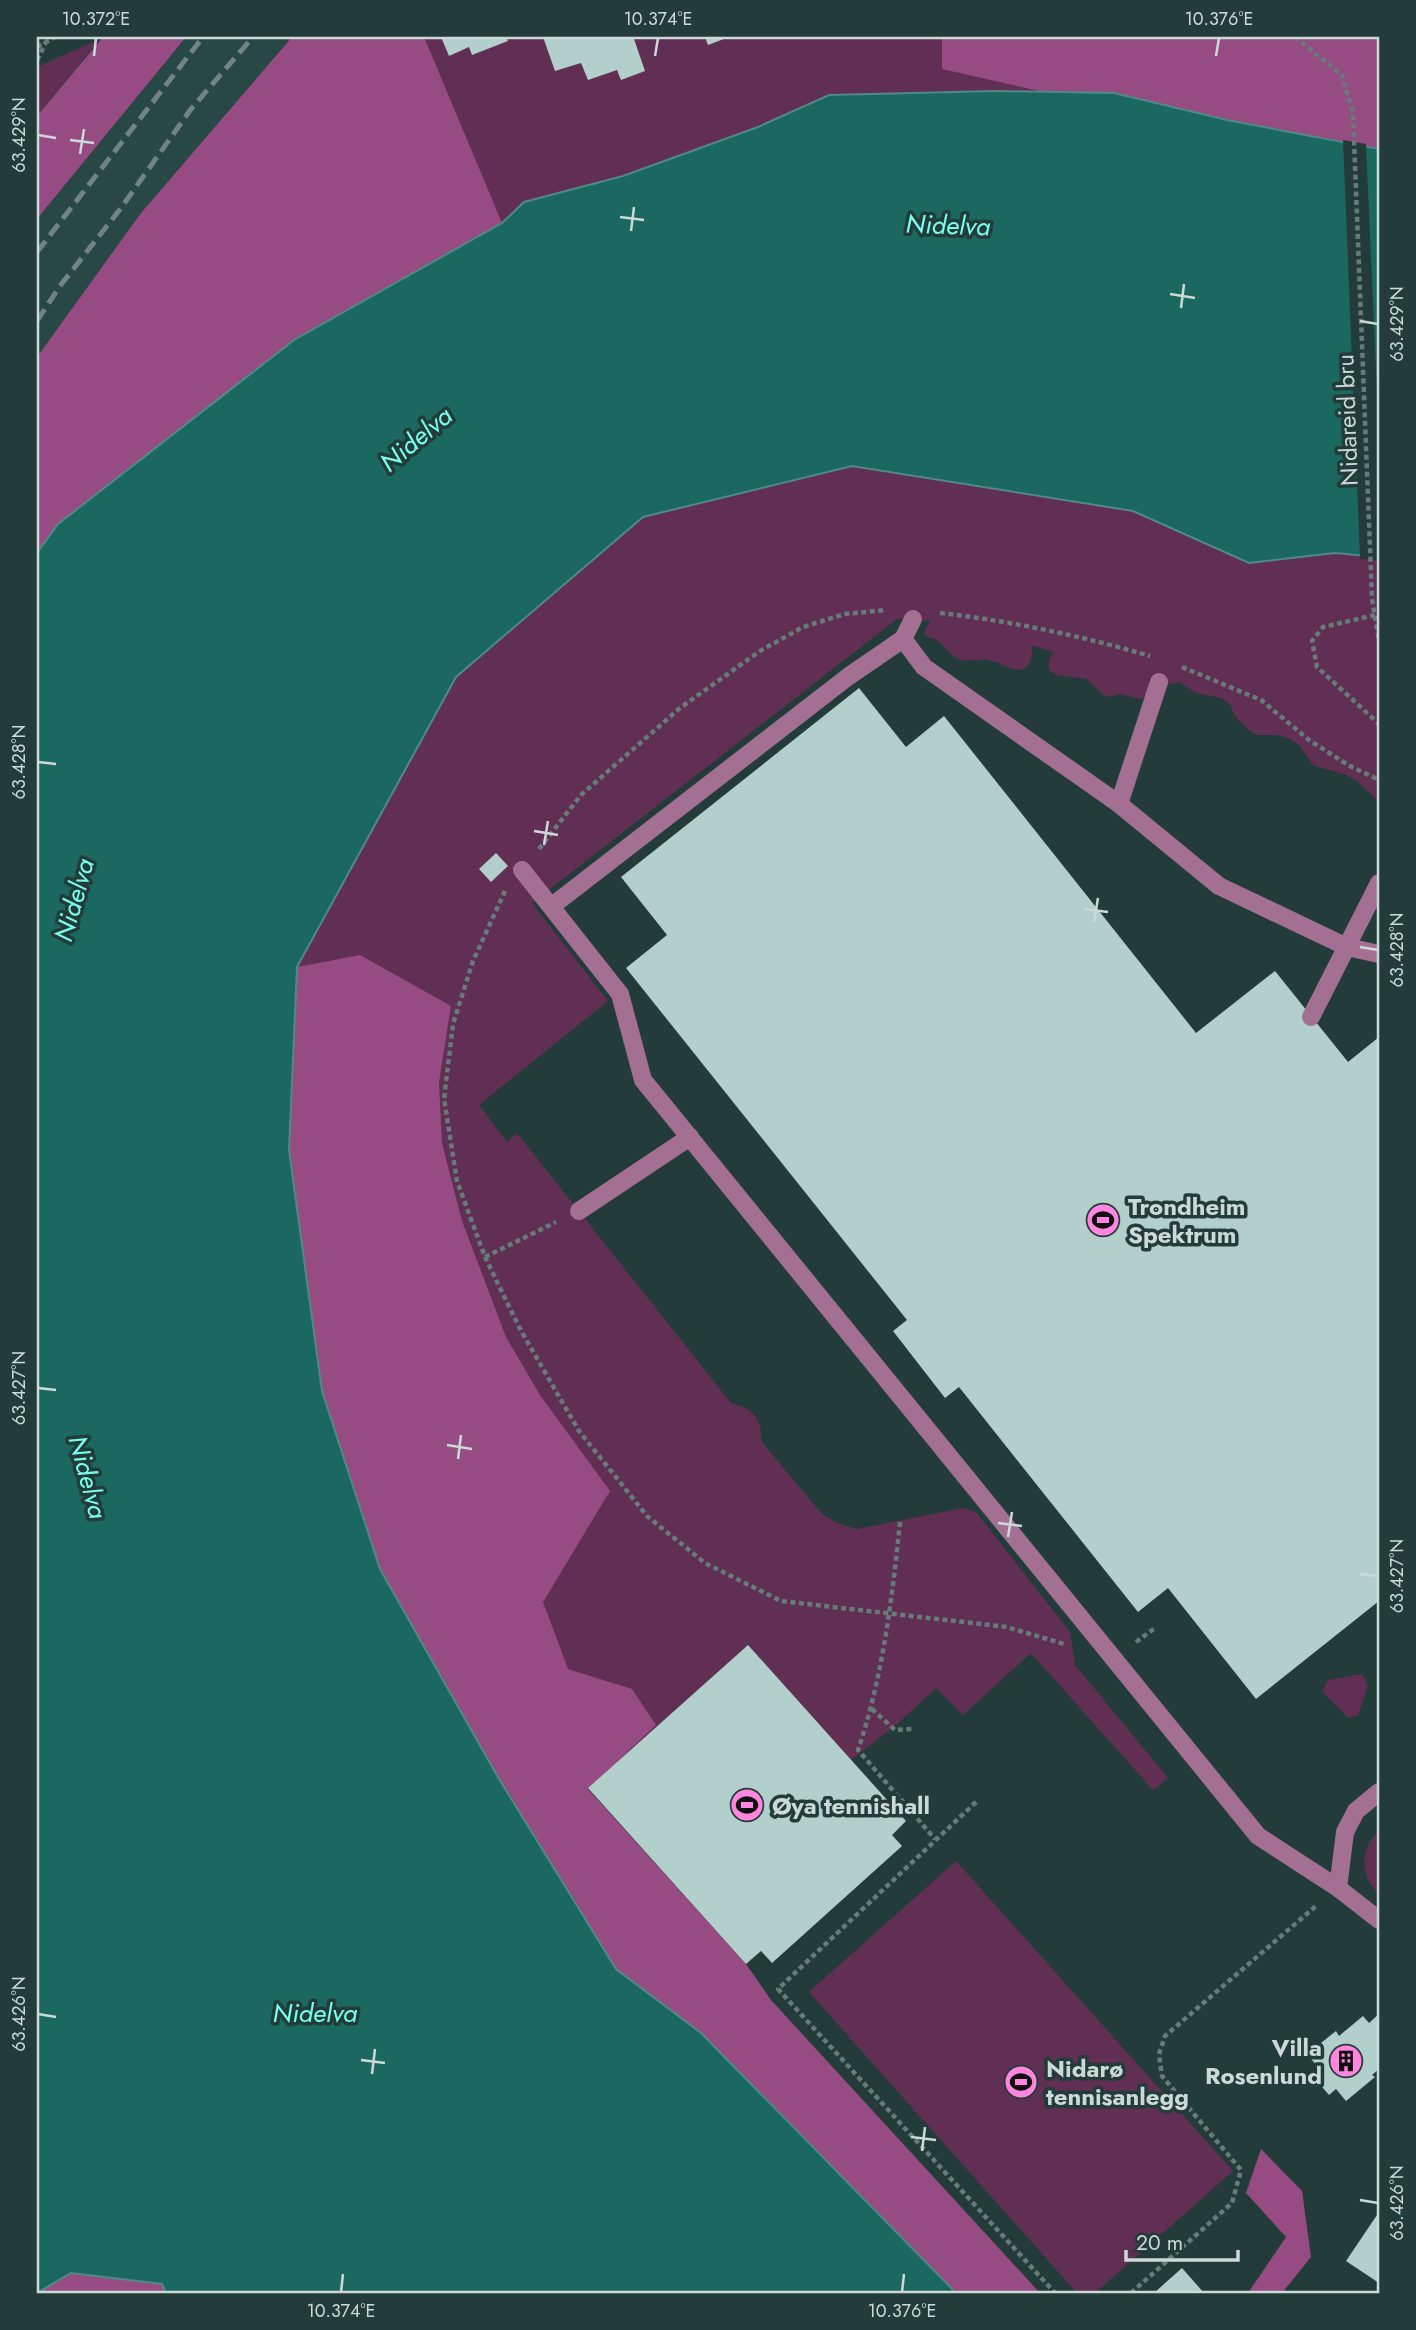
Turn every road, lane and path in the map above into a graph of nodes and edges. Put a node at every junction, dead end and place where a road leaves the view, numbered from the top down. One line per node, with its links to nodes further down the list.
1 (55, 37): 3 (path)
2 (1295, 37): 6 (path, Nidareid bru)
3 (46, 43): 4 (path); 5 (path)
4 (37, 47)
5 (37, 60)
6 (1375, 615): 9 (path, Nidareid bru); 11 (path)
7 (913, 619): 8 (street)
8 (903, 639): 12 (street); 15 (street)
9 (1379, 641)
10 (1159, 682): 12 (street)
11 (1379, 724)
12 (1119, 804): 16 (street)
13 (523, 870): 15 (street); 21 (path)
14 (1379, 883): 16 (street)
15 (552, 906): 19 (street)
16 (1347, 947): 17 (street); 18 (street)
17 (1379, 954)
18 (1311, 1017)
19 (690, 1137): 20 (street); 26 (street)
20 (579, 1211): 21 (path)
21 (485, 1257): 23 (path)
22 (900, 1522): 23 (path)
23 (891, 1613): 26 (path); 27 (path)
24 (1155, 1628): 25 (path)
25 (1146, 1634)
26 (1113, 1658): 32 (street)
27 (872, 1709): 28 (path); 31 (path)
28 (912, 1729)
29 (1379, 1792): 32 (street)
30 (976, 1802): 31 (path)
31 (935, 1839): 34 (path)
32 (1338, 1888): 33 (street); 35 (path)
33 (1379, 1920)
34 (1055, 2293)
35 (1131, 2293)

